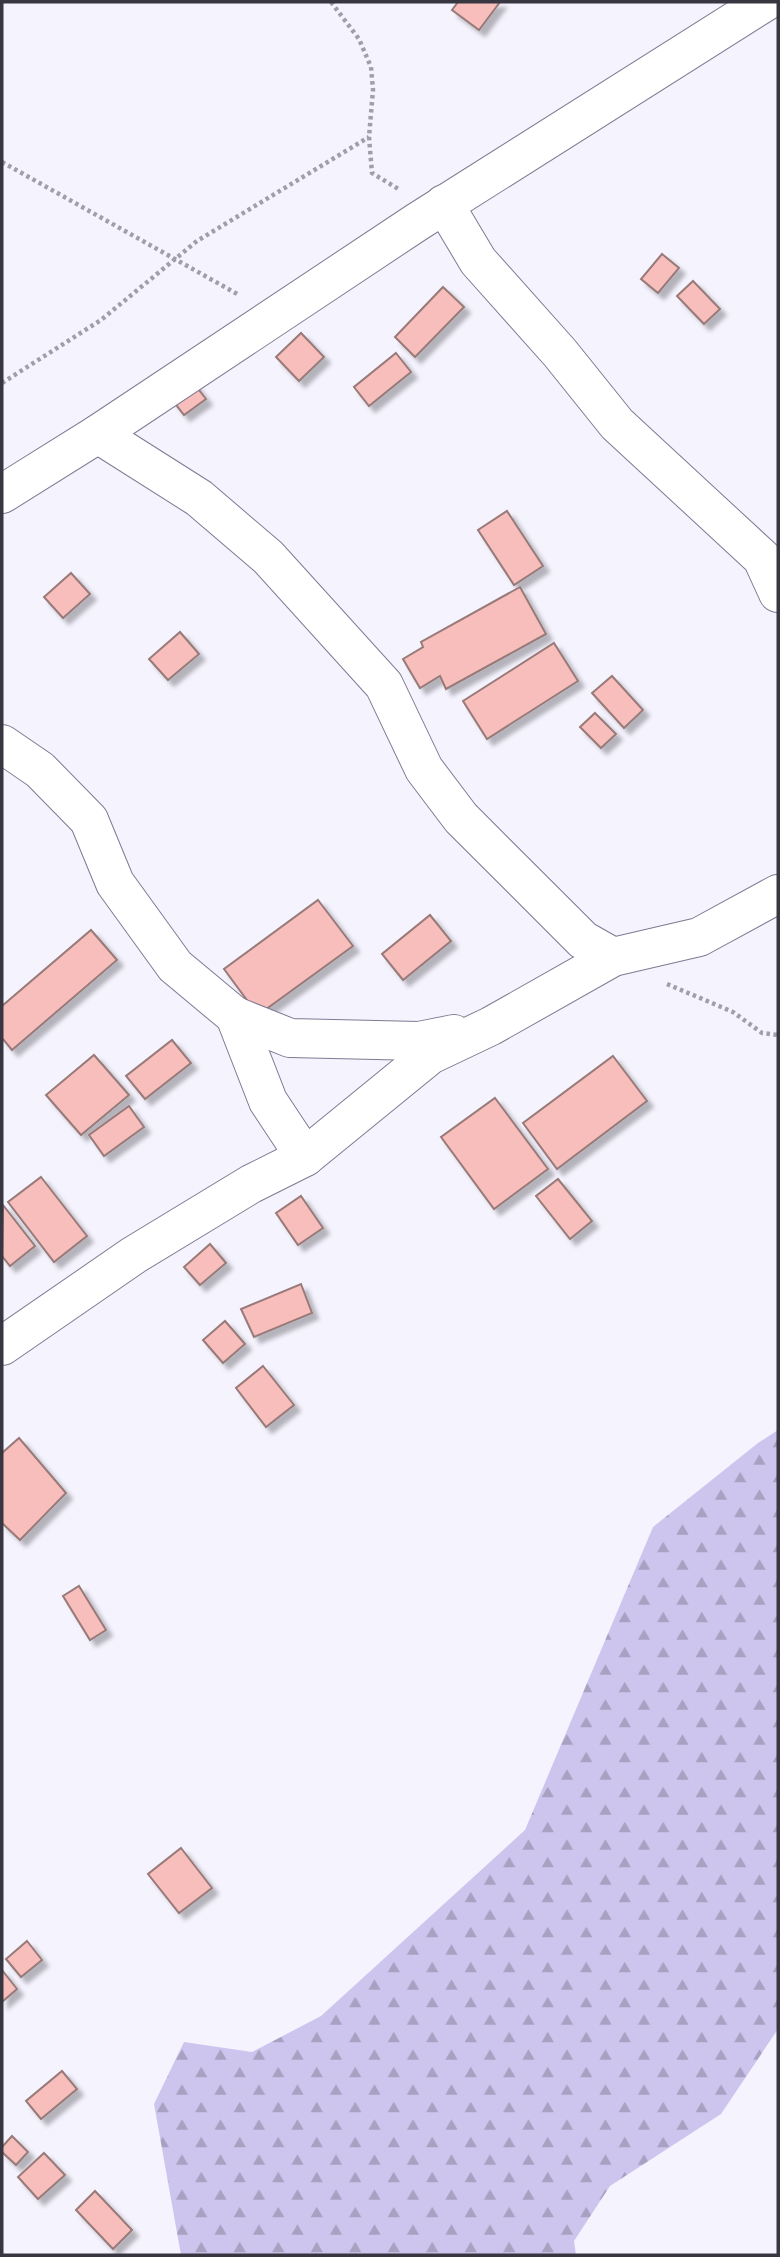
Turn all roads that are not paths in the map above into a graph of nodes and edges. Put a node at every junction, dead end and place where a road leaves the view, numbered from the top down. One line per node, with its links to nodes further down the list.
1 (765, 2): 2 (street)
2 (439, 208): 3 (street); 5 (street)
3 (98, 434): 4 (street); 8 (street)
4 (10, 484)
5 (778, 593)
6 (2, 744): 9 (street)
7 (778, 894): 8 (street)
8 (616, 956): 10 (street)
9 (235, 1016): 10 (street); 11 (street)
10 (491, 1026): 11 (street)
11 (305, 1157): 12 (street)
12 (2, 1346)

